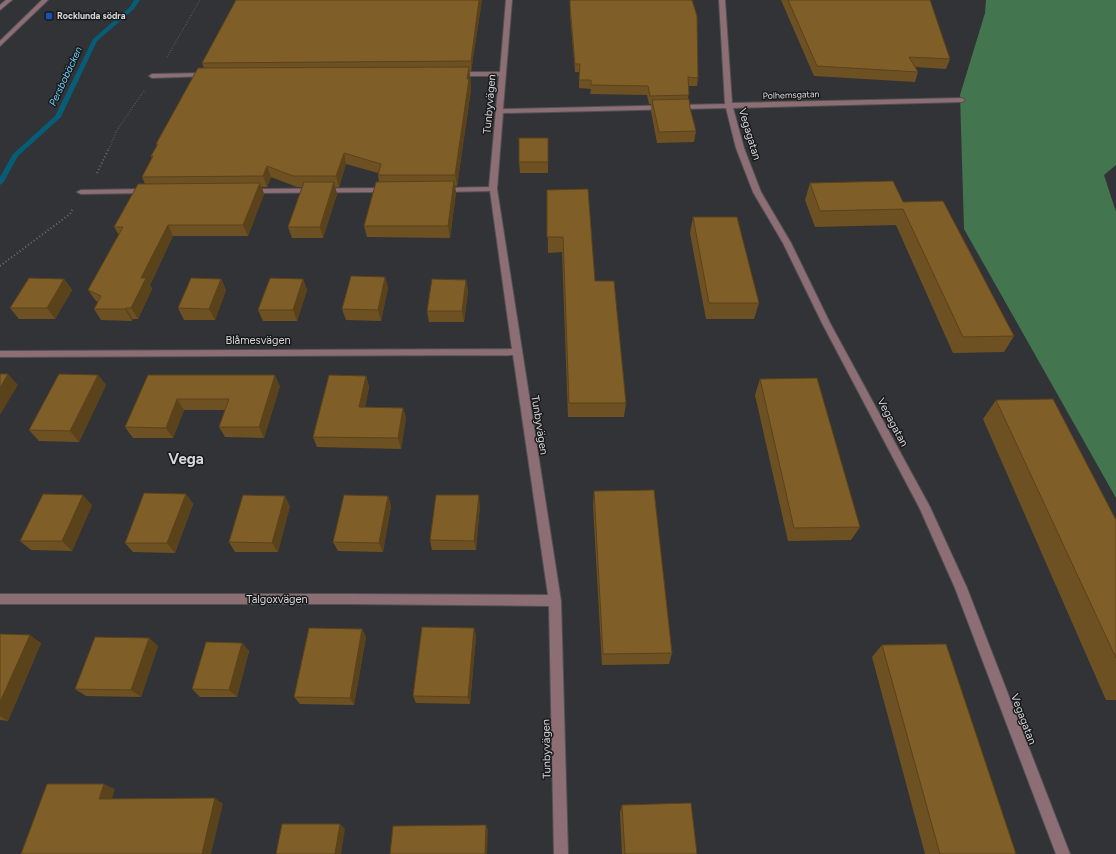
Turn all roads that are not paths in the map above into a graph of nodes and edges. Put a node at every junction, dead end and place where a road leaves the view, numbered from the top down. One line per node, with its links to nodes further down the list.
1 (9, 0): 5 (street)
2 (45, 0): 6 (street)
3 (509, 0): 8 (street, Tunbyvägen)
4 (722, 0): 12 (street, Vegagatan)
5 (0, 8)
6 (0, 44)
7 (448, 74): 8 (street)
8 (503, 74): 13 (street, Tunbyvägen)
9 (216, 75): 10 (street)
10 (152, 76)
11 (962, 100): 12 (street, Polhemsgatan)
12 (729, 106): 13 (street, Polhemsgatan); 25 (street, Vegagatan)
13 (501, 111): 14 (street, Tunbyvägen)
14 (493, 189): 16 (street); 20 (street, Tunbyvägen)
15 (398, 190): 18 (street)
16 (438, 190)
17 (152, 191): 19 (street)
18 (239, 191)
19 (81, 192)
20 (517, 352): 21 (street, Blåmesvägen); 23 (street, Tunbyvägen)
21 (0, 354)
22 (0, 599): 23 (street, Talgoxvägen)
23 (554, 601): 24 (street, Tunbyvägen)
24 (561, 854)
25 (1063, 854)

